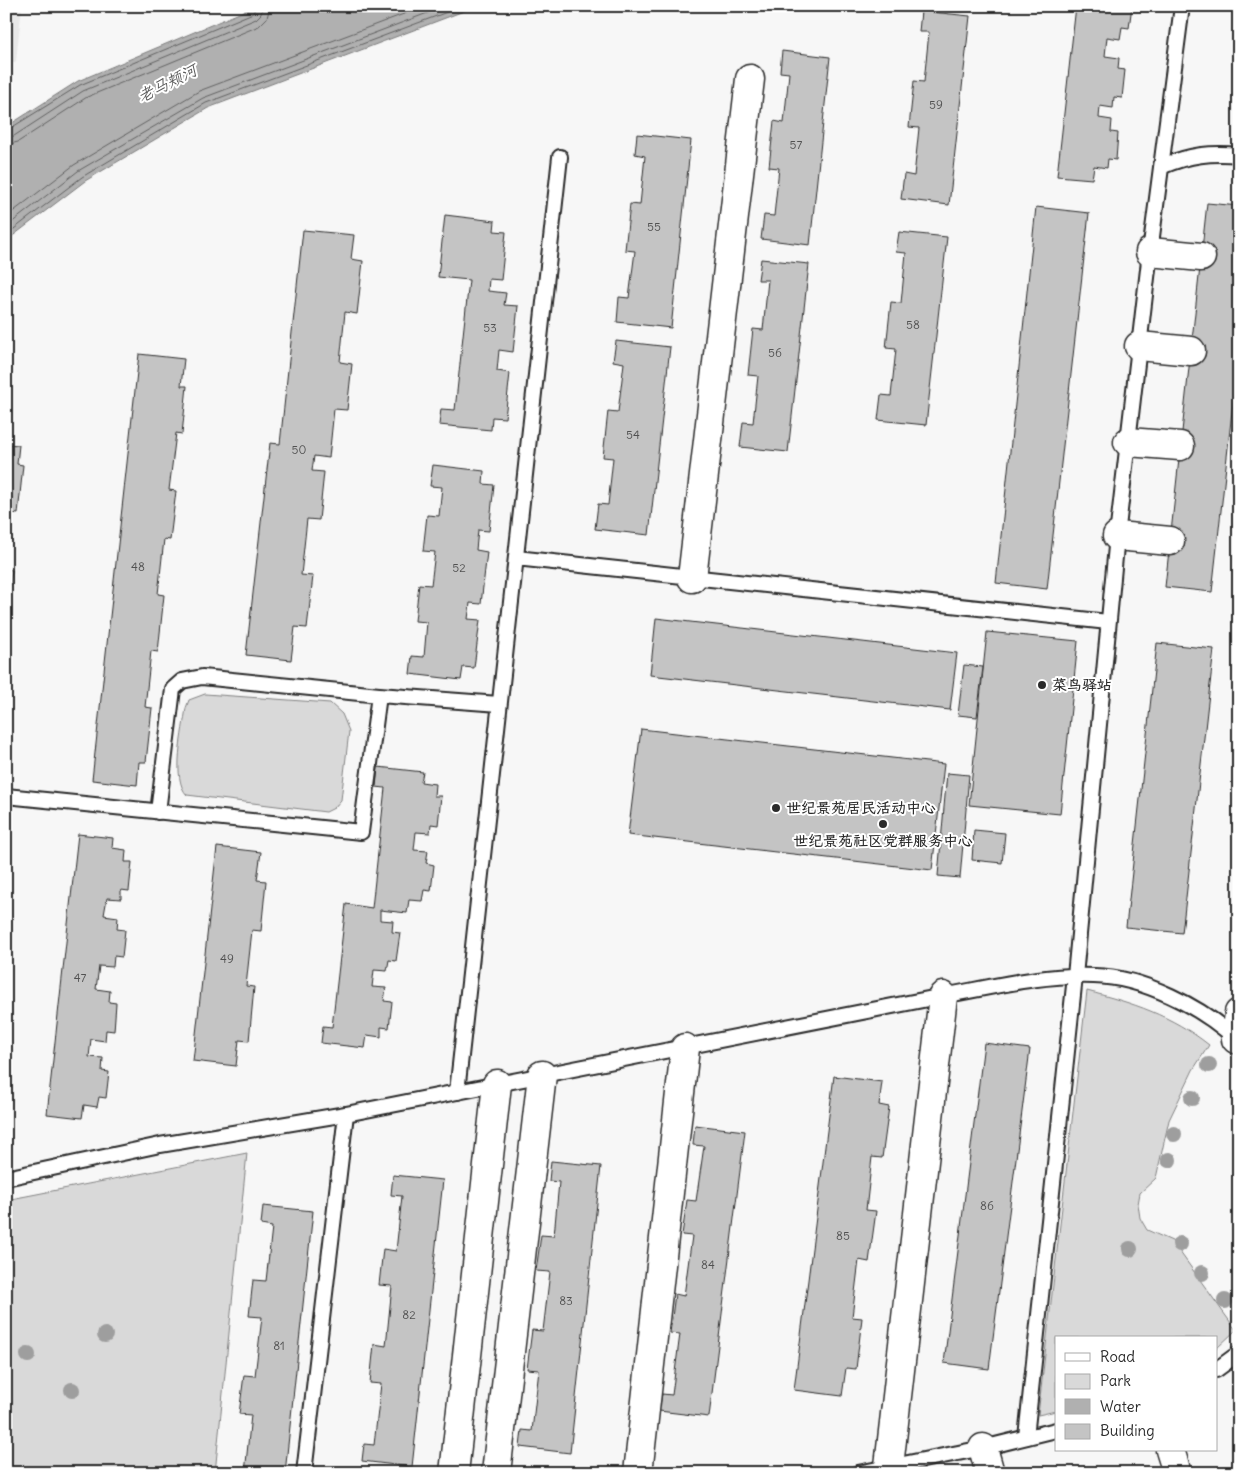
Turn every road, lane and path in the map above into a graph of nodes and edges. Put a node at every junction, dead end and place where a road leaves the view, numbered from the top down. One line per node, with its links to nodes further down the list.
1 (1182, 6): 5 (lane)
2 (750, 79): 15 (street)
3 (1239, 155): 5 (lane)
4 (560, 157): 14 (lane)
5 (1163, 166): 6 (lane)
6 (1150, 252): 7 (street); 8 (lane)
7 (1201, 257)
8 (1139, 346): 9 (street); 10 (lane)
9 (1191, 351)
10 (1128, 442): 11 (street); 12 (lane)
11 (1180, 446)
12 (1117, 536): 13 (street); 16 (lane)
13 (1170, 541)
14 (516, 558): 15 (lane); 18 (lane)
15 (692, 578): 16 (lane)
16 (1108, 622): 21 (lane)
17 (379, 695): 18 (lane); 20 (lane); 20 (lane)
18 (499, 704): 27 (lane)
19 (6, 796): 20 (lane)
20 (158, 812)
21 (1076, 976): 22 (lane); 23 (lane); 33 (lane)
22 (943, 996): 24 (lane); 36 (street)
23 (1238, 1032)
24 (685, 1048): 25 (lane); 40 (street)
25 (542, 1075): 26 (lane); 39 (street)
26 (497, 1084): 27 (lane); 38 (street)
27 (457, 1092): 28 (lane)
28 (346, 1114): 29 (lane); 37 (lane)
29 (6, 1178)
30 (1239, 1353): 31 (lane)
31 (1218, 1369)
32 (1055, 1430): 33 (lane)
33 (1026, 1437): 35 (lane)
34 (1170, 1452): 42 (street)
35 (986, 1460): 36 (lane)
36 (889, 1466): 41 (lane)
37 (304, 1473)
38 (454, 1473)
39 (496, 1473)
40 (638, 1473)
41 (858, 1473)
42 (1174, 1473)

